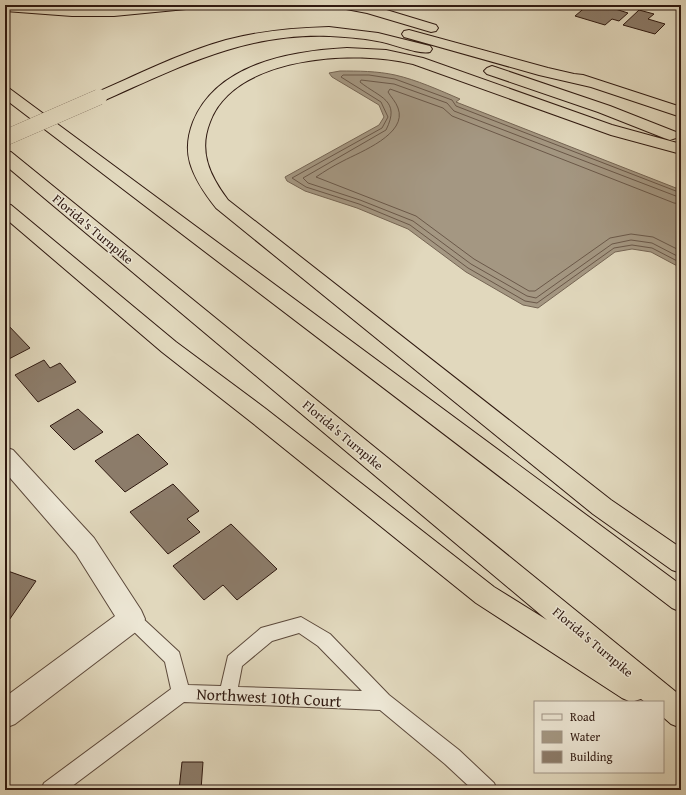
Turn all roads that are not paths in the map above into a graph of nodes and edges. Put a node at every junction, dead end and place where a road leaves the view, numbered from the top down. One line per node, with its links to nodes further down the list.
1 (186, 5): 3 (highway)
2 (346, 5): 4 (highway)
3 (5, 7)
4 (592, 83): 6 (highway); 7 (highway)
5 (5, 92): 16 (highway)
6 (95, 93): 8 (highway); 9 (highway, bridge); 10 (highway)
7 (681, 112)
8 (5, 126)
9 (5, 138)
10 (681, 140)
11 (681, 149): 15 (highway)
12 (5, 156): 24 (highway, Florida's Turnpike)
13 (5, 209): 20 (highway)
14 (5, 456): 17 (street)
15 (681, 562)
16 (681, 600)
17 (132, 619): 18 (lane); 23 (street)
18 (181, 693): 19 (lane, Northwest 10th Court); 26 (lane, Northwest 10th Court)
19 (228, 695): 21 (lane, Northwest 10th Court); 21 (lane)
20 (650, 701)
21 (383, 702): 27 (lane)
22 (664, 710): 25 (highway)
23 (5, 714)
24 (681, 714)
25 (681, 721)
26 (51, 790)
27 (487, 790)

